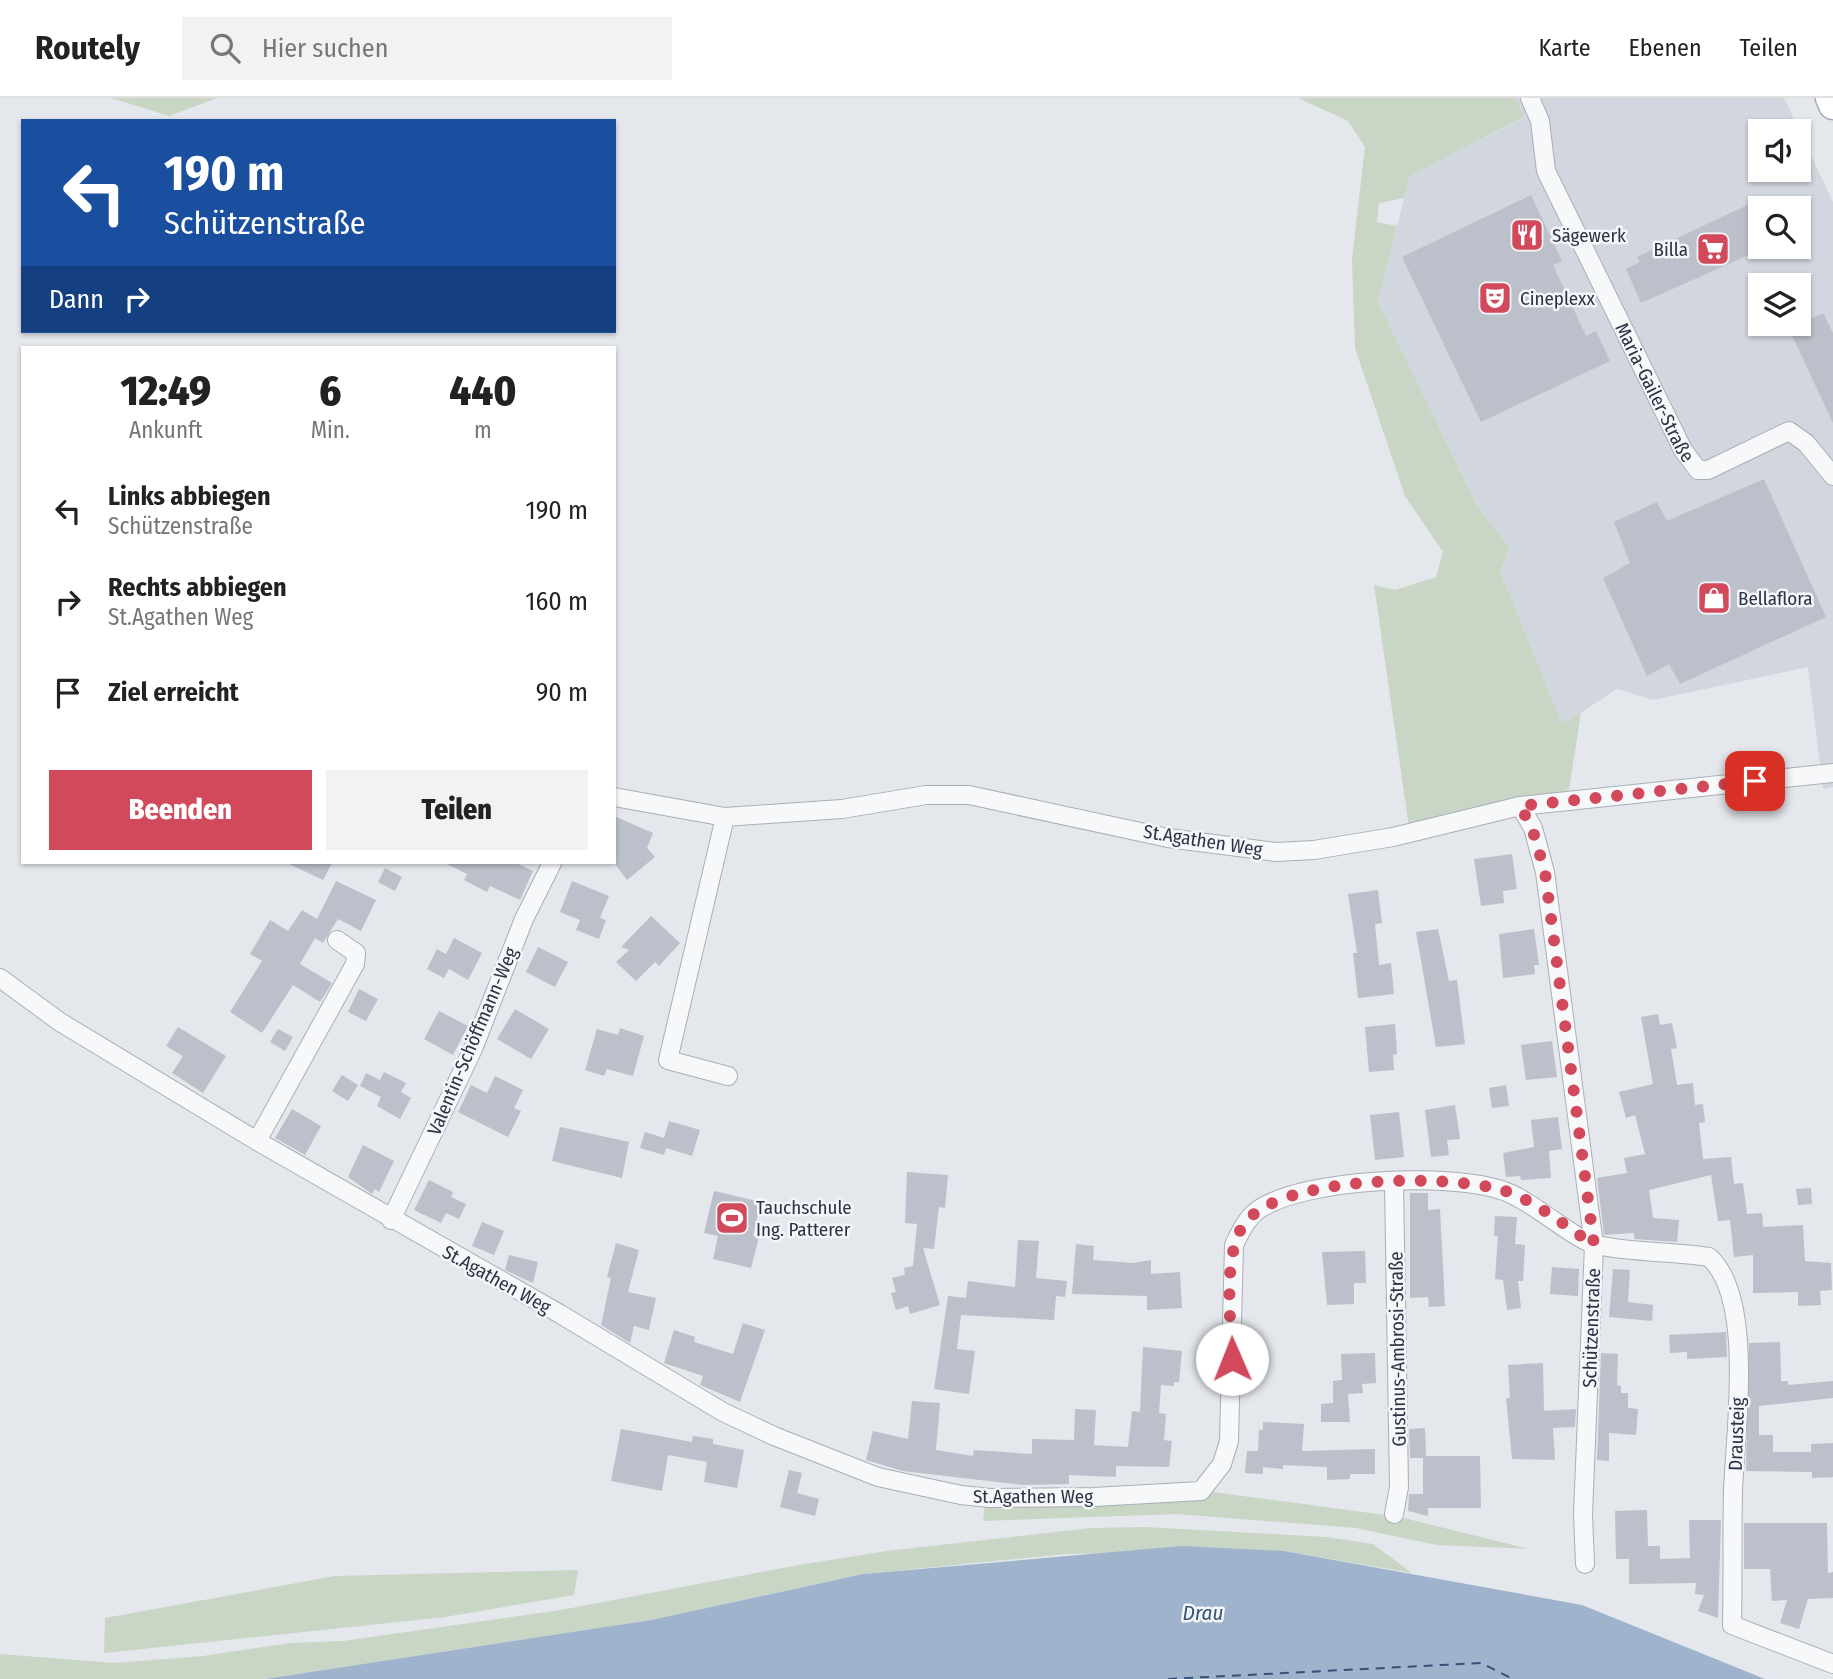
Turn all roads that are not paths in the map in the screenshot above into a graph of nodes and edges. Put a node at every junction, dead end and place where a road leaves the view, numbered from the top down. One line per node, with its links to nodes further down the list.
1 (1530, 98): 4 (street, Maria-Gailer-Straße)
2 (1830, 98): 3 (main road)
3 (1833, 105)
4 (1833, 476)
5 (1833, 773): 7 (street, St.Agathen Weg)
6 (616, 797): 8 (street, St.Agathen Weg)
7 (1520, 806): 8 (street, St.Agathen Weg); 16 (street, Schützenstraße)
8 (724, 817): 12 (street)
9 (552, 864): 15 (street, Valentin-Schöffmann-Weg)
10 (337, 940): 13 (street)
11 (0, 978): 13 (street, St.Agathen Weg)
12 (728, 1076)
13 (257, 1141): 15 (street, St.Agathen Weg)
14 (1394, 1183): 15 (street, St.Agathen Weg); 16 (street, St.Agathen Weg); 17 (street, Gustinus-Ambrosi-Straße)
15 (391, 1220)
16 (1594, 1245): 18 (street, Schützenstraße); 19 (street, Drausteig)
17 (1394, 1514)
18 (1585, 1564)
19 (1833, 1664)

